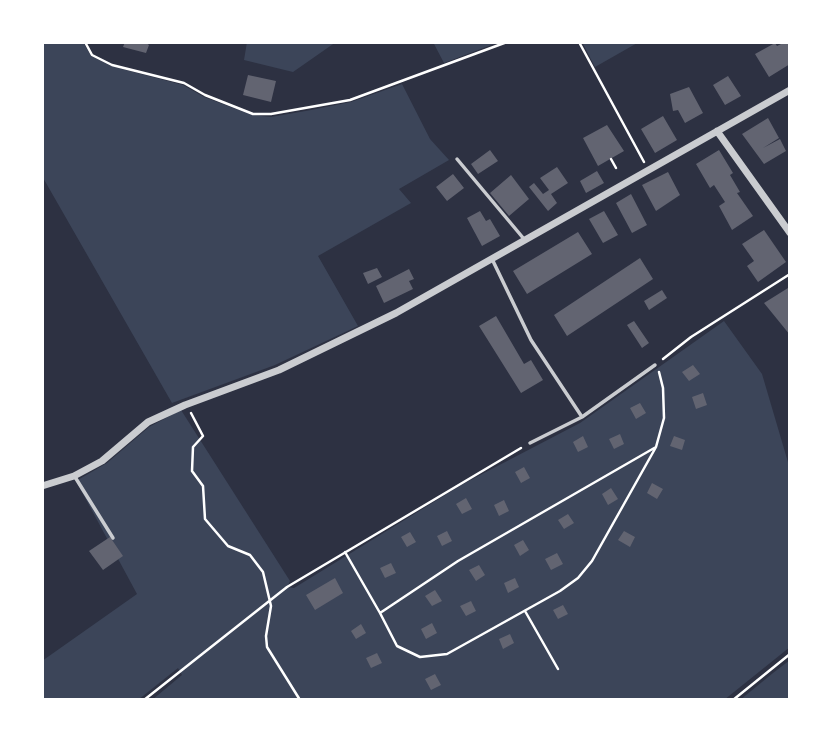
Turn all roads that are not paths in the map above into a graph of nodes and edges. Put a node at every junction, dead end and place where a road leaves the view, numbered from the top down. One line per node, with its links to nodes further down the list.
1 (790, 90): 2 (street)
2 (717, 131): 4 (street); 5 (street)
3 (457, 159): 5 (lane)
4 (790, 233)
5 (525, 240): 6 (street)
6 (492, 259): 8 (lane); 10 (street)
7 (655, 365): 8 (lane)
8 (582, 417): 9 (lane)
9 (530, 443)
10 (74, 476): 11 (street); 12 (lane)
11 (42, 486)
12 (113, 538)

